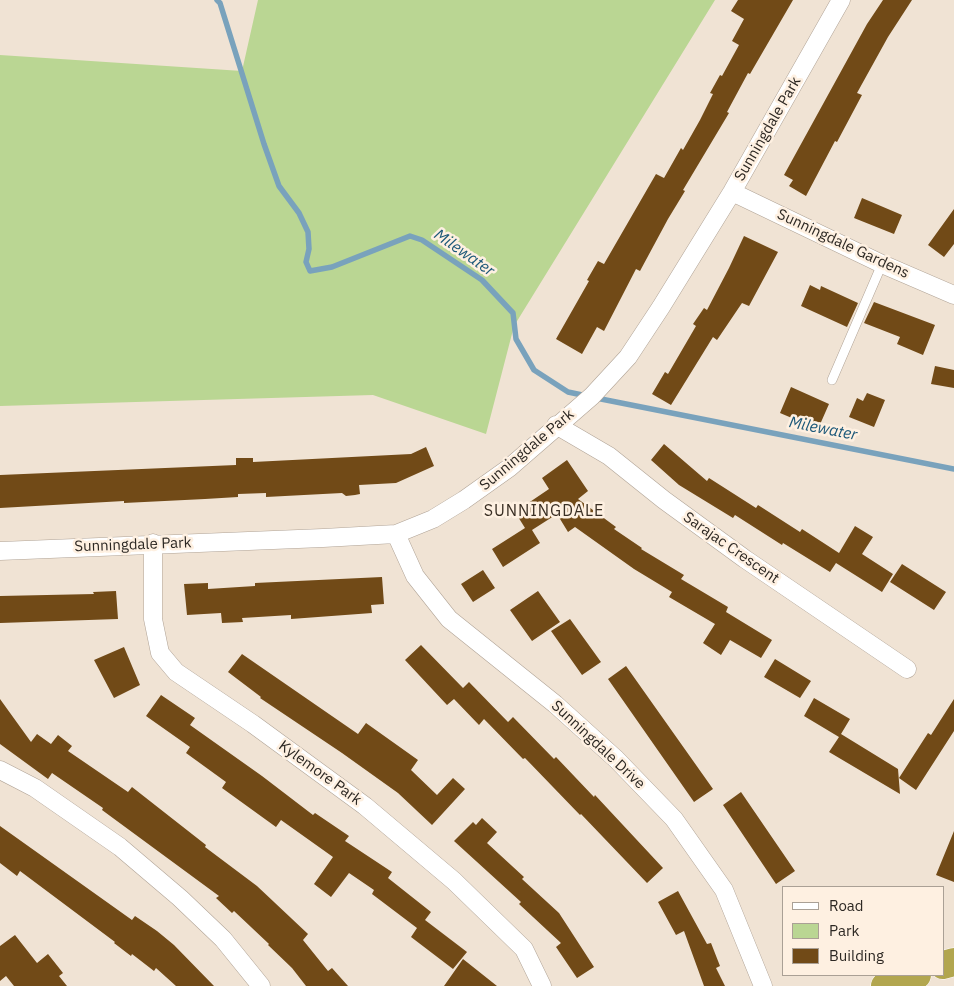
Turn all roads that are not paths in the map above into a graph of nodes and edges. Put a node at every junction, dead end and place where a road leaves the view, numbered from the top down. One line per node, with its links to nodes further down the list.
1 (840, 0): 2 (street, Sunningdale Park)
2 (732, 192): 3 (street, Sunningdale Gardens); 6 (street, Sunningdale Park)
3 (882, 264): 4 (street, Sunningdale Gardens); 5 (lane)
4 (954, 295)
5 (832, 380)
6 (556, 425): 7 (street, Sunningdale Park); 10 (street, Sarajac Crescent)
7 (396, 534): 8 (street, Sunningdale Park); 15 (street, Sunningdale Drive)
8 (153, 544): 9 (street, Sunningdale Park); 14 (street, Kylemore Park)
9 (0, 551)
10 (907, 668)
11 (0, 770): 13 (street)
12 (914, 976): 16 (highway)
13 (261, 986)
14 (542, 986)
15 (763, 986)
16 (885, 986)

